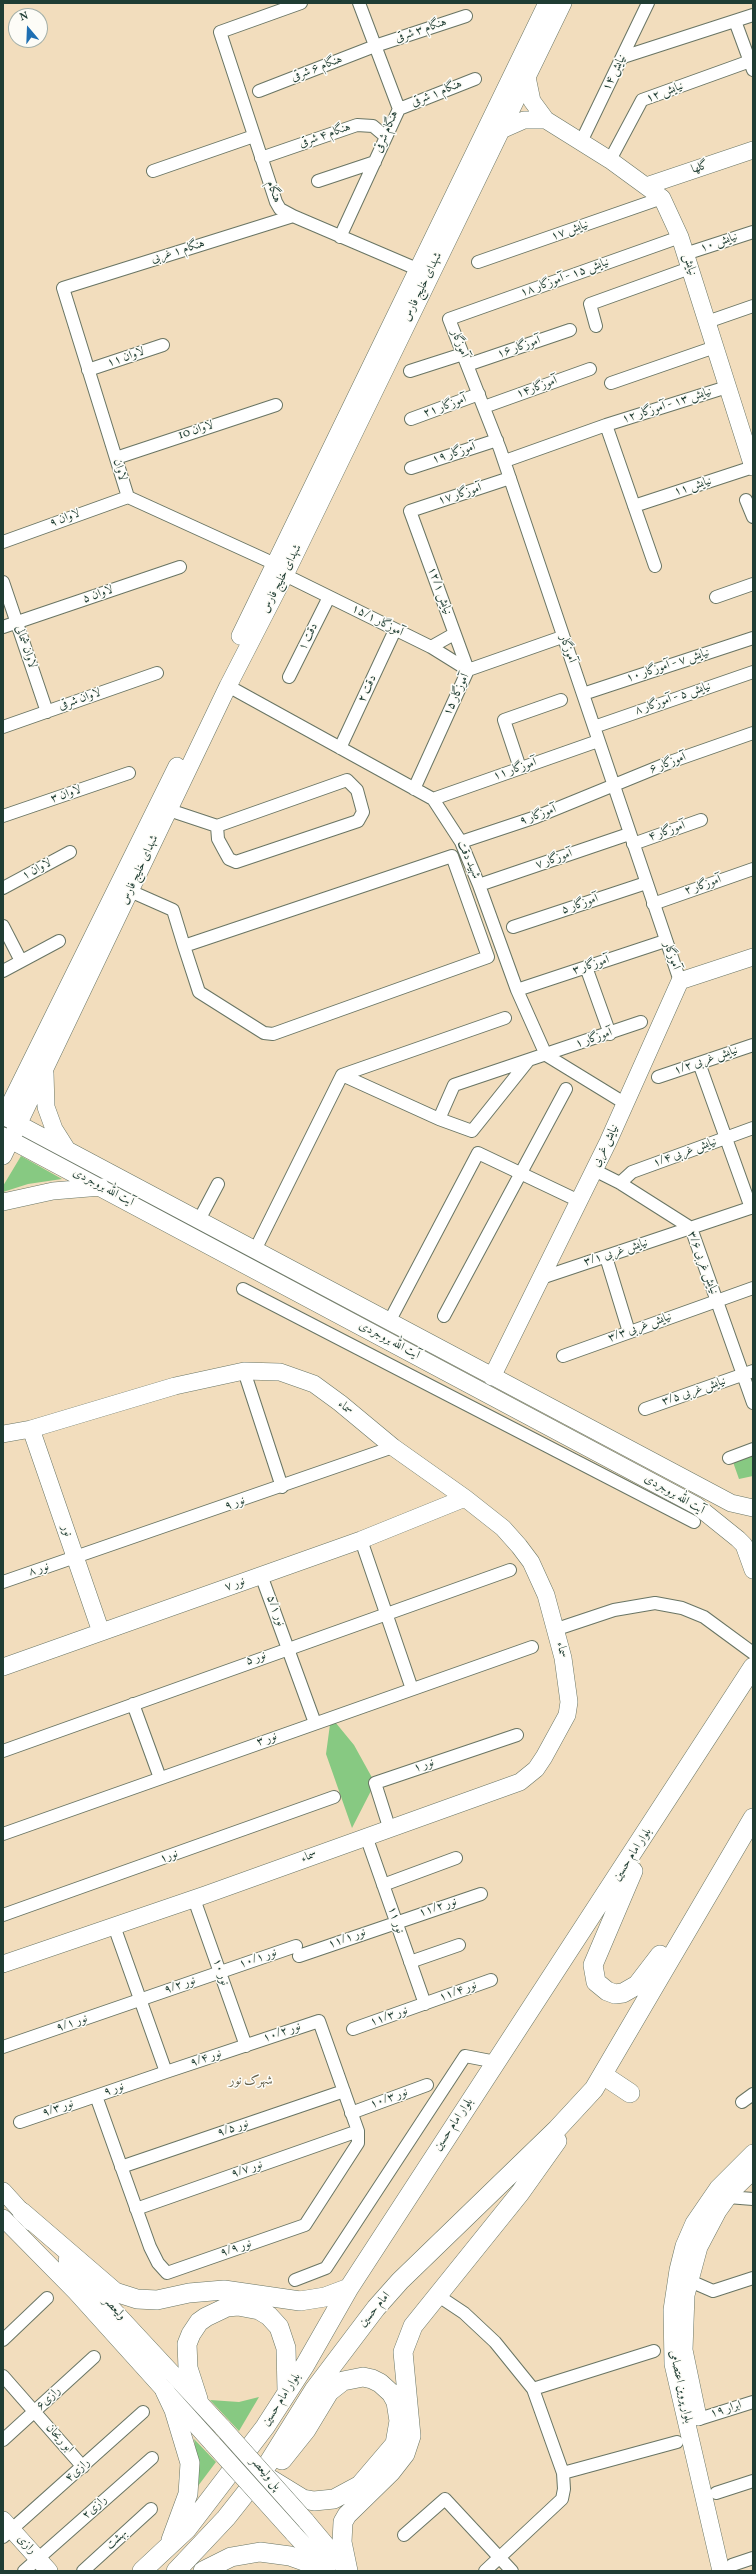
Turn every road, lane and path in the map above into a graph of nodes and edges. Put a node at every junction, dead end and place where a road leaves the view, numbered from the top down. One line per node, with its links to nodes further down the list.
1 (301, 3): 18 (street, هنگام)
2 (359, 3): 9 (street, هنگام شرقی)
3 (548, 3): 35 (main road, شهدای خلیج فارس)
4 (563, 3): 12 (main road, شهدای خلیج فارس)
5 (648, 3): 10 (street, نیایش ۱۴)
6 (753, 15): 8 (street)
7 (466, 16): 9 (street, هنگام ۳ شرقی)
8 (735, 21): 10 (street); 11 (street)
9 (375, 46): 14 (street, هنگام ۶ شرقی); 15 (street, هنگام شرقی)
10 (623, 57): 20 (street, نیایش ۱۴)
11 (752, 64): 23 (street, نیایش ۱۲)
12 (527, 76): 16 (main road, نیایش); 17 (main road, شهدای خلیج فارس)
13 (475, 79): 15 (street, هنگام ۱ شرقی)
14 (259, 91)
15 (399, 109): 19 (street, هنگام شرقی)
16 (546, 120): 17 (main road); 20 (main road, نیایش)
17 (499, 131): 50 (main road, شهدای خلیج فارس)
18 (254, 136): 22 (street, هنگام); 25 (street)
19 (386, 137): 22 (street, هنگام ۴ شرقی); 24 (street, هنگام شرقی)
20 (581, 142): 23 (main road, نیایش)
21 (753, 150): 27 (main road, گلها)
22 (261, 158): 29 (street, هنگام)
23 (610, 160): 27 (main road, نیایش)
24 (375, 162): 26 (street); 31 (street, هنگام شرقی)
25 (153, 171)
26 (318, 181)
27 (646, 186): 28 (main road, نیایش)
28 (662, 198): 32 (main road, نیایش); 34 (street, نیایش ۱۷)
29 (292, 216): 31 (street, هنگام); 36 (street, هنگام ۱ غربی)
30 (753, 232): 33 (street, نیایش ۱۰)
31 (340, 237): 35 (street, هنگام)
32 (680, 237): 33 (main road, نیایش); 38 (street, نیایش ۱۵ - آموزگار ۱۸)
33 (688, 261): 39 (main road, نیایش); 40 (street, نیایش ۱۰)
34 (478, 262)
35 (417, 269): 50 (main road, شهدای خلیج فارس)
36 (63, 288): 47 (street, لاوان)
37 (753, 306): 39 (street)
38 (449, 319): 44 (street, آموزگار)
39 (707, 322): 43 (main road, نیایش)
40 (596, 326)
41 (570, 330): 45 (street, آموزگار ۱۶)
42 (163, 346): 47 (street, لاوان ۱۱)
43 (715, 347): 49 (street); 51 (main road, نیایش)
44 (463, 354): 45 (street, آموزگار); 48 (street)
45 (467, 365): 52 (street, آموزگار)
46 (590, 369): 54 (street, آموزگار۱۴)
47 (88, 370): 58 (street, لاوان)
48 (410, 371)
49 (611, 383)
50 (369, 384): 71 (main road, شهدای خلیج فارس)
51 (727, 387): 56 (street, نیایش ۱۳ - آموزگار ۱۲); 60 (main road, نیایش)
52 (479, 394): 54 (street, آموزگار); 55 (street, آموزگار ۲۱)
53 (276, 404): 58 (street, لاوان 10)
54 (484, 408): 57 (street, آموزگار)
55 (411, 419)
56 (606, 425): 59 (street, نیایش ۱۳ - آموزگار ۱۲); 65 (street)
57 (497, 440): 59 (street, آموزگار); 61 (street, آموزگار ۱۹)
58 (116, 458): 63 (street, لاوان)
59 (505, 461): 62 (street, آموزگار)
60 (753, 467): 65 (street, نیایش ۱۱)
61 (411, 468)
62 (510, 478): 66 (street, آموزگار ۱۷); 80 (street, آموزگار)
63 (128, 497): 68 (street, لاوان ۹); 71 (street, لاوان)
64 (746, 500): 67 (street)
65 (634, 506): 69 (street)
66 (410, 511): 79 (street, نیایش ۱۲/۱)
67 (753, 517)
68 (3, 542)
69 (655, 566)
70 (180, 567): 76 (street, لاوان ۵)
71 (280, 569): 74 (street, آموزگار ۱۵/۱); 87 (main road, شهدای خلیج فارس); 98 (main road, شهدای خلیج فارس)
72 (3, 582): 76 (street, لاوان شمالی)
73 (753, 584): 75 (street)
74 (329, 597): 78 (street, آموزگار ۱۵/۱); 86 (street, دقت ۱)
75 (716, 597)
76 (17, 622): 77 (street, لاوان ۵); 90 (street, لاوان شمالی)
77 (3, 627)
78 (395, 630): 82 (street, آموزگار ۱۵/۱); 95 (street, دقت ۲)
79 (454, 634): 82 (street); 83 (street, نیایش ۱۲/۱)
80 (562, 637): 83 (street, آموزگار ۱۵); 88 (street, آموزگار)
81 (753, 638): 88 (street, نیایش ۷ - آموزگار ۱۰)
82 (431, 647): 83 (street, آموزگار ۱۵/۱)
83 (468, 670): 100 (street, آموزگار ۱۵)
84 (753, 672): 92 (street, نیایش ۵ - آموزگار ۸)
85 (156, 673): 90 (street, لاوان شرقی)
86 (289, 678)
87 (228, 686): 95 (street, شهید دقت); 98 (main road, شهدای خلیج فارس)
88 (583, 694): 92 (street, آموزگار)
89 (561, 700): 96 (street)
90 (47, 712): 91 (street, لاوان شرقی)
91 (3, 727)
92 (594, 727): 94 (street, آموزگار)
93 (753, 733): 99 (street, آموزگار ۶)
94 (598, 741): 96 (street, آموزگار ۱۱); 99 (street, آموزگار)
95 (340, 748): 100 (street, شهید دقت)
96 (520, 768): 101 (street, آموزگار ۱۱)
97 (129, 773): 103 (street, لاوان ۳)
98 (178, 777): 102 (main road, شهدای خلیج فارس); 136 (main road, شهدای خلیج فارس)
99 (613, 786): 106 (street, آموزگار); 107 (street, آموزگار ۹)
100 (414, 789): 101 (street, شهید دقت)
101 (433, 799): 107 (street, شهید دقت)
102 (169, 810): 105 (street); 113 (main road, شهدای خلیج فارس)
103 (3, 816)
104 (701, 820): 106 (street, آموزگار ۴)
105 (217, 826): 105 (street)
106 (631, 839): 110 (street, آموزگار); 111 (street, آموزگار ۷)
107 (461, 842): 111 (street, شهید دقت)
108 (70, 852): 112 (street, لاوان ۱)
109 (753, 869): 114 (street, آموزگار ۲)
110 (646, 882): 114 (street, آموزگار); 116 (street, آموزگار ۵)
111 (479, 885): 125 (street, شهید دقت)
112 (3, 888)
113 (130, 891): 119 (street); 133 (main road, شهدای خلیج فارس)
114 (653, 904): 118 (street, آموزگار)
115 (3, 926): 121 (street)
116 (514, 927)
117 (59, 941): 121 (street)
118 (665, 941): 122 (street, آموزگار ۳); 124 (street, آموزگار)
119 (184, 946): 119 (street)
120 (753, 957): 124 (main road)
121 (21, 961): 123 (street)
122 (586, 967): 125 (street, آموزگار ۳); 128 (street)
123 (3, 971)
124 (680, 981): 139 (main road, نیایش غربی)
125 (517, 990): 130 (street, شهید دقت)
126 (505, 1018): 134 (street)
127 (641, 1022): 128 (street, آموزگار ۱)
128 (610, 1034): 130 (street, آموزگار ۱)
129 (753, 1045): 132 (street, نیایش غربی ۱/۲)
130 (546, 1056): 131 (street, آموزگار ۱); 139 (street)
131 (528, 1061): 141 (street, آموزگار ۱); 141 (street)
132 (699, 1063): 135 (street, نیایش غربی ۱/۲); 144 (street)
133 (45, 1070): 140 (main road, شهدای خلیج فارس); 146 (main road)
134 (342, 1075): 141 (street); 159 (street)
135 (658, 1077)
136 (20, 1087): 138 (main road); 140 (main road, شهدای خلیج فارس)
137 (566, 1090): 150 (street)
138 (3, 1098)
139 (626, 1104): 149 (main road, نیایش غربی)
140 (7, 1119): 143 (main road, شهدای خلیج فارس); 145 (main road, آیت الله بروجردی)
141 (439, 1119)
142 (753, 1128): 144 (street, نیایش غربی ۱/۴)
143 (7, 1138): 147 (main road, آیت الله بروجردی); 148 (main road, شهدای خلیج فارس)
144 (725, 1138): 151 (street, نیایش غربی ۱/۴); 156 (street)
145 (47, 1139): 146 (main road, آیت الله بروجردی); 147 (main road)
146 (67, 1150): 157 (main road, آیت الله بروجردی)
147 (39, 1155): 153 (main road, آیت الله بروجردی)
148 (3, 1156)
149 (594, 1170): 151 (street, نیایش غربی ۳/۶); 154 (main road, نیایش غربی)
150 (520, 1172): 154 (street); 167 (street); 168 (street)
151 (620, 1183): 158 (street, نیایش غربی ۳/۶)
152 (218, 1184): 157 (street)
153 (102, 1187): 155 (main road); 164 (main road, آیت الله بروجردی)
154 (580, 1201): 161 (main road, نیایش غربی)
155 (3, 1202)
156 (752, 1208): 158 (street, نیایش غربی ۳/۱)
157 (198, 1220): 159 (main road, آیت الله بروجردی)
158 (691, 1228): 160 (street, نیایش غربی ۳/۱); 165 (street, نیایش غربی ۳/۶)
159 (255, 1250): 168 (main road, آیت الله بروجردی)
160 (606, 1257): 161 (street, نیایش غربی ۳/۱); 169 (street)
161 (541, 1278): 173 (main road, نیایش غربی)
162 (753, 1288): 165 (street, نیایش غربی ۳/۳)
163 (243, 1289): 166 (street)
164 (298, 1292): 166 (street); 174 (main road, آیت الله بروجردی)
165 (717, 1300): 169 (street, نیایش غربی ۳/۳); 172 (street, نیایش غربی ۳/۶)
166 (288, 1312): 178 (street)
167 (444, 1316)
168 (389, 1322): 173 (main road, آیت الله بروجردی)
169 (629, 1332): 170 (street, نیایش غربی ۳/۳)
170 (563, 1356)
171 (244, 1371): 179 (main road, سماء); 181 (main road, سماء); 185 (street)
172 (748, 1373): 175 (street, نیایش غربی ۳/۶); 177 (street, نیایش غربی ۳/۵)
173 (492, 1377): 188 (main road, آیت الله بروجردی)
174 (483, 1391): 176 (main road, آیت الله بروجردی); 178 (street)
175 (753, 1403)
176 (508, 1405): 178 (street); 184 (main road, آیت الله بروجردی)
177 (645, 1409)
178 (485, 1414): 186 (street)
179 (32, 1429): 180 (main road, سماء); 192 (main road, نور)
180 (3, 1434)
181 (393, 1447): 185 (street, نور ۹); 187 (main road, سماء)
182 (753, 1449): 183 (street)
183 (729, 1458)
184 (629, 1469): 186 (street); 191 (main road, آیت الله بروجردی)
185 (282, 1487): 192 (street, نور ۹)
186 (634, 1491): 189 (street)
187 (465, 1498): 190 (main road, نور ۷); 198 (main road, سماء)
188 (753, 1508)
189 (694, 1522)
190 (361, 1540): 195 (main road, نور ۷); 197 (street)
191 (748, 1547): 194 (main road, آیت الله بروجردی)
192 (75, 1559): 196 (street, نور ۸); 199 (main road, نور)
193 (510, 1570): 197 (street, نور ۵)
194 (753, 1570)
195 (261, 1575): 199 (main road, نور ۷); 201 (street, نور ۵/۱)
196 (3, 1582)
197 (386, 1613): 201 (street, نور ۵); 205 (street)
198 (557, 1629): 202 (street); 214 (main road, سماء)
199 (101, 1632): 203 (main road, نور ۷)
200 (532, 1647): 205 (street, نور ۳)
201 (289, 1648): 206 (street, نور ۵); 207 (street, نور ۵/۱)
202 (753, 1653)
203 (3, 1667)
204 (753, 1667): 213 (main road, بلوار امام حسین)
205 (412, 1688): 207 (street, نور ۳)
206 (133, 1704): 209 (street, نور ۵); 210 (street)
207 (315, 1723): 210 (street, نور ۳)
208 (517, 1735): 214 (street, نور ۱)
209 (3, 1751)
210 (160, 1778): 215 (street, نور ۳)
211 (334, 1797): 221 (street, نور۱)
212 (753, 1818): 223 (main road)
213 (654, 1822): 223 (main road); 236 (main road, بلوار امام حسین)
214 (389, 1827): 216 (main road, سماء)
215 (3, 1834)
216 (366, 1836): 218 (street, نور ۱۱); 220 (main road, سماء)
217 (456, 1858): 218 (street)
218 (383, 1885): 222 (street, نور ۱۱)
219 (481, 1894): 222 (street, نور ۱۱/۲)
220 (194, 1899): 224 (main road, سماء); 229 (street, نور ۱۰)
221 (3, 1915)
222 (396, 1921): 226 (street, نور ۱۱/۱); 228 (street, نور ۱۱)
223 (690, 1923): 238 (main road)
224 (114, 1926): 227 (main road, سماء); 231 (street)
225 (459, 1945): 228 (street)
226 (298, 1951): 229 (street, نور ۱۰/۱)
227 (4, 1959)
228 (410, 1962): 232 (street, نور ۱۱)
229 (220, 1972): 231 (street, نور ۹/۲); 234 (street, نور ۱۰)
230 (491, 1980): 232 (street, نور ۱۱/۴)
231 (140, 2000): 235 (street, نور ۹/۱); 237 (street)
232 (425, 2004): 233 (street, نور ۱۱/۳)
233 (353, 2029)
234 (246, 2046): 237 (street, نور ۹/۴); 240 (street, نور ۱۰/۲)
235 (3, 2047)
236 (496, 2062): 260 (street); 262 (main road, بلوار امام حسین)
237 (166, 2072): 243 (street, نور ۹)
238 (603, 2075): 241 (main road); 245 (main road, امام حسین)
239 (427, 2085): 246 (street, نور ۱۰/۳)
240 (344, 2091): 246 (street); 250 (street, نور ۹/۵)
241 (630, 2093)
242 (753, 2094): 244 (street)
243 (96, 2096): 247 (street, نور ۹/۳); 250 (street, نور ۹)
244 (742, 2102)
245 (581, 2105): 263 (main road); 286 (main road, امام حسین)
246 (351, 2113): 248 (street)
247 (20, 2122)
248 (358, 2131): 255 (street, نور ۹/۷); 258 (street, نور ۹/۹)
249 (753, 2153): 287 (main road, بلوار پروین اعتصامی)
250 (121, 2166): 255 (street, نور ۹)
251 (753, 2171): 253 (main road, بلوار پروین اعتصامی)
252 (3, 2191): 256 (main road, ولیعصر)
253 (728, 2197): 254 (street); 261 (main road, بلوار پروین اعتصامی)
254 (753, 2200)
255 (136, 2208): 258 (street, نور ۹)
256 (22, 2212): 262 (main road); 272 (main road, ولیعصر)
257 (3, 2218): 270 (main road, ولیعصر)
258 (167, 2273)
259 (753, 2278): 261 (street)
260 (295, 2280)
261 (690, 2282): 276 (main road, بلوار پروین اعتصامی)
262 (348, 2288): 271 (main road, بلوار امام حسین)
263 (437, 2295): 269 (street); 302 (main road)
264 (48, 2298): 265 (street)
265 (3, 2340)
266 (654, 2351): 269 (street)
267 (94, 2357): 274 (street, رازی۶)
268 (3, 2376): 274 (street, ابو ریحان)
269 (532, 2389): 283 (street)
270 (165, 2391): 280 (main road, ولیعصر); 291 (main road)
271 (287, 2392): 272 (main road); 291 (main road, بلوار امام حسین)
272 (198, 2399): 277 (main road, ولیعصر)
273 (753, 2402): 276 (street, ابرار ۱۹)
274 (34, 2412): 278 (street, رازی۶); 282 (street, ابو ریحان)
275 (143, 2412): 282 (street, رازی۴)
276 (699, 2418): 287 (main road, بلوار پروین اعتصامی)
277 (223, 2428): 284 (main road, پل ولیعصر, bridge)
278 (3, 2440)
279 (677, 2442): 283 (street)
280 (214, 2444): 296 (main road, پل ولیعصر, bridge)
281 (152, 2458): 294 (street, رازی۲)
282 (83, 2467): 289 (street, رازی۴)
283 (563, 2473): 292 (street)
284 (267, 2477): 286 (main road); 302 (main road, پل ولیعصر, bridge)
285 (753, 2481): 287 (street)
286 (246, 2494): 300 (main road, امام حسین)
287 (711, 2495): 295 (main road, بلوار پروین اعتصامی)
288 (152, 2509): 298 (street, بهشت)
289 (6, 2529): 294 (main road, رازی)
290 (404, 2535): 292 (street)
291 (168, 2548): 299 (main road, بلوار امام حسین)
292 (500, 2558): 303 (street); 304 (street)
293 (753, 2558): 295 (street)
294 (44, 2565): 297 (street, رازی۲)
295 (729, 2569)
296 (326, 2570): 301 (main road)
297 (24, 2571)
298 (83, 2571)
299 (142, 2571)
300 (176, 2571)
301 (203, 2571)
302 (348, 2571)
303 (485, 2571)
304 (512, 2571)

